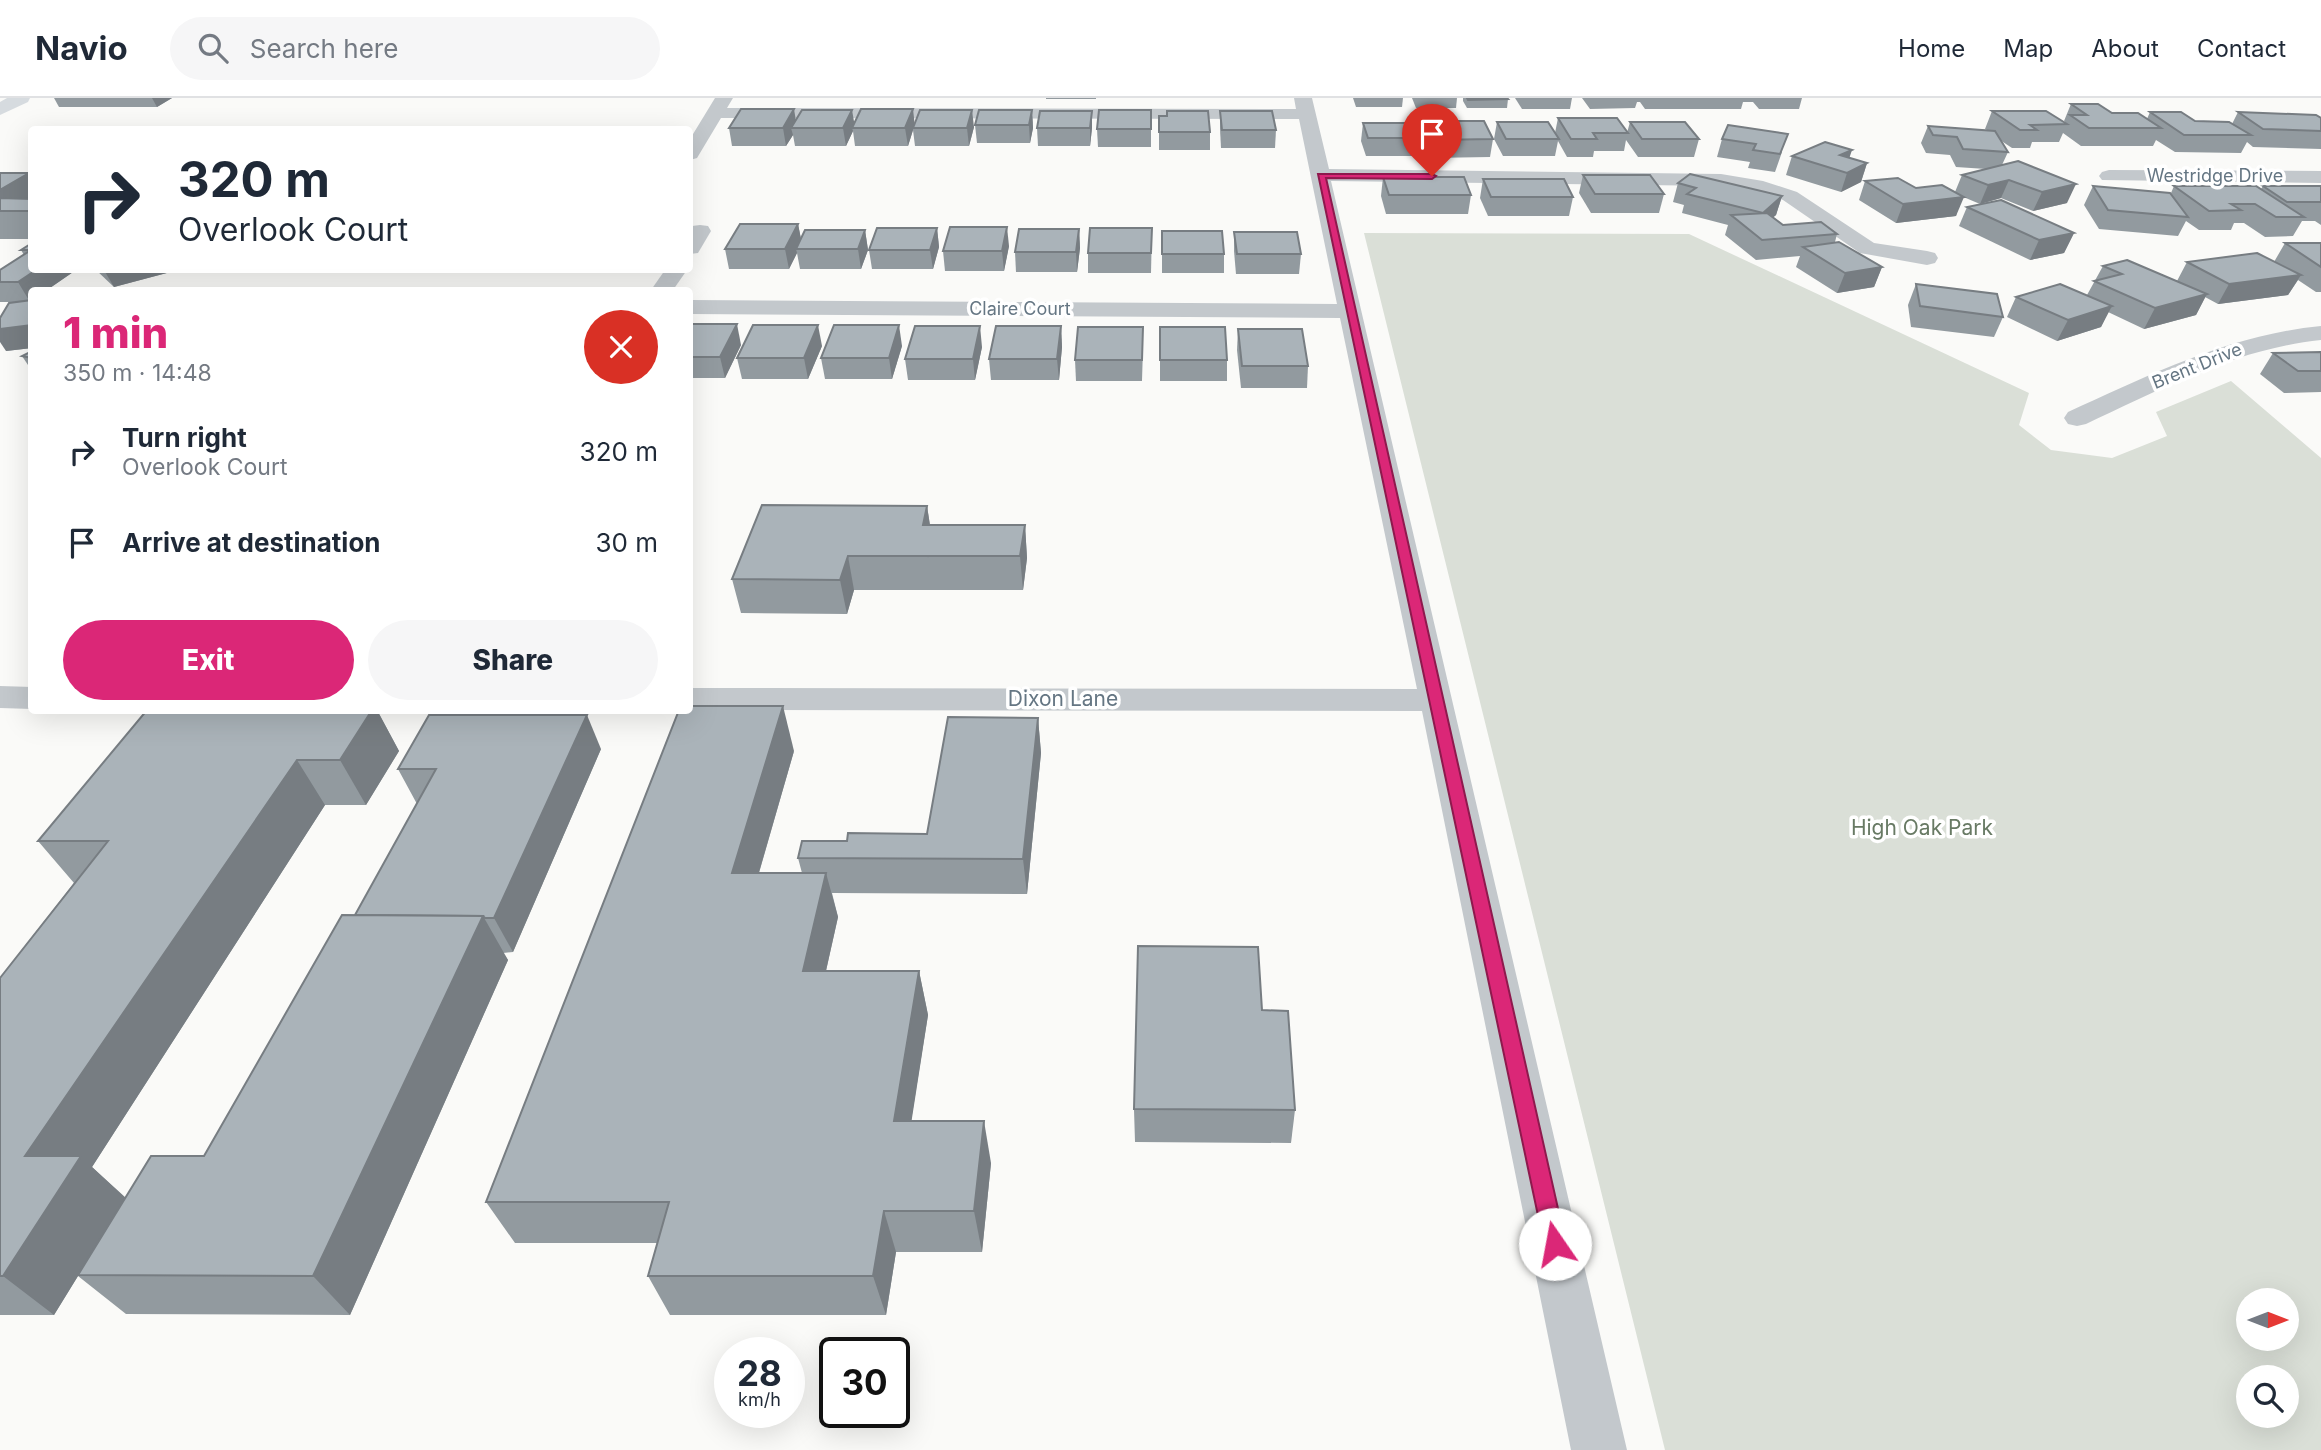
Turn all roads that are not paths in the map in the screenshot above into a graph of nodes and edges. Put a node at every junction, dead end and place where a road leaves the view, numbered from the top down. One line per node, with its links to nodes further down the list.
1 (21, 98): 4 (main road)
2 (719, 105): 3 (street); 5 (street)
3 (1305, 106): 6 (street)
4 (0, 109)
5 (693, 149)
6 (1321, 176): 9 (street); 11 (street)
7 (2109, 176): 8 (street, Westridge Drive)
8 (2321, 177)
9 (1927, 258)
10 (693, 307): 11 (street, Claire Court)
11 (1351, 312): 17 (street)
12 (2321, 333): 13 (street, Brent Drive)
13 (2077, 418)
14 (0, 697): 15 (street)
15 (28, 698)
16 (693, 699): 17 (street, Dixon Lane)
17 (1437, 700): 18 (street)
18 (1599, 1450)

